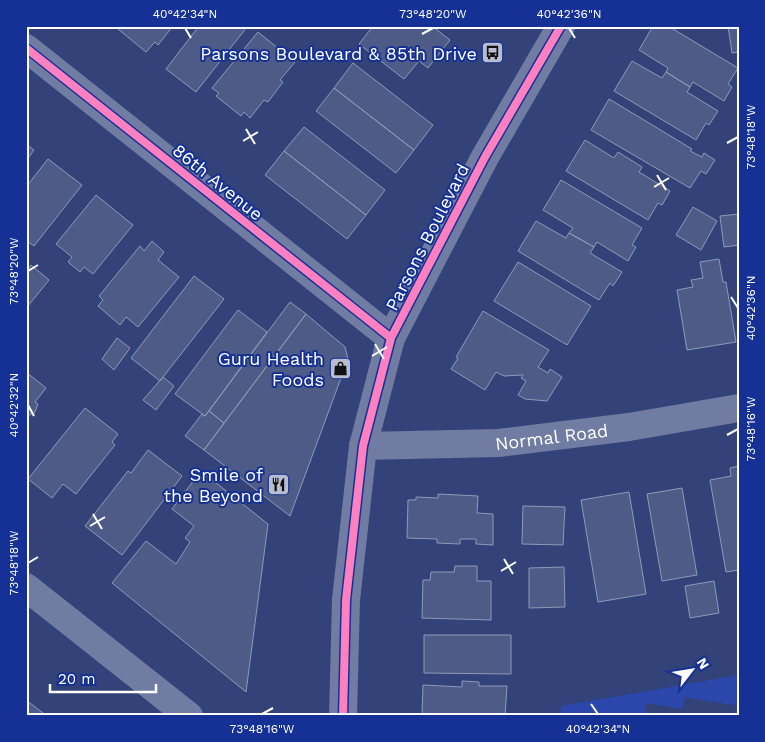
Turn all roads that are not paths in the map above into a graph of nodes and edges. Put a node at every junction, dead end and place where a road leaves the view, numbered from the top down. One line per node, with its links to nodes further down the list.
1 (561, 26): 3 (street, Parsons Boulevard)
2 (26, 48): 3 (street, 86th Avenue)
3 (391, 338): 5 (street, Parsons Boulevard)
4 (739, 408): 5 (street, Normal Road)
5 (362, 446): 8 (street, Parsons Boulevard)
6 (26, 586): 7 (street)
7 (189, 716)
8 (343, 716)

